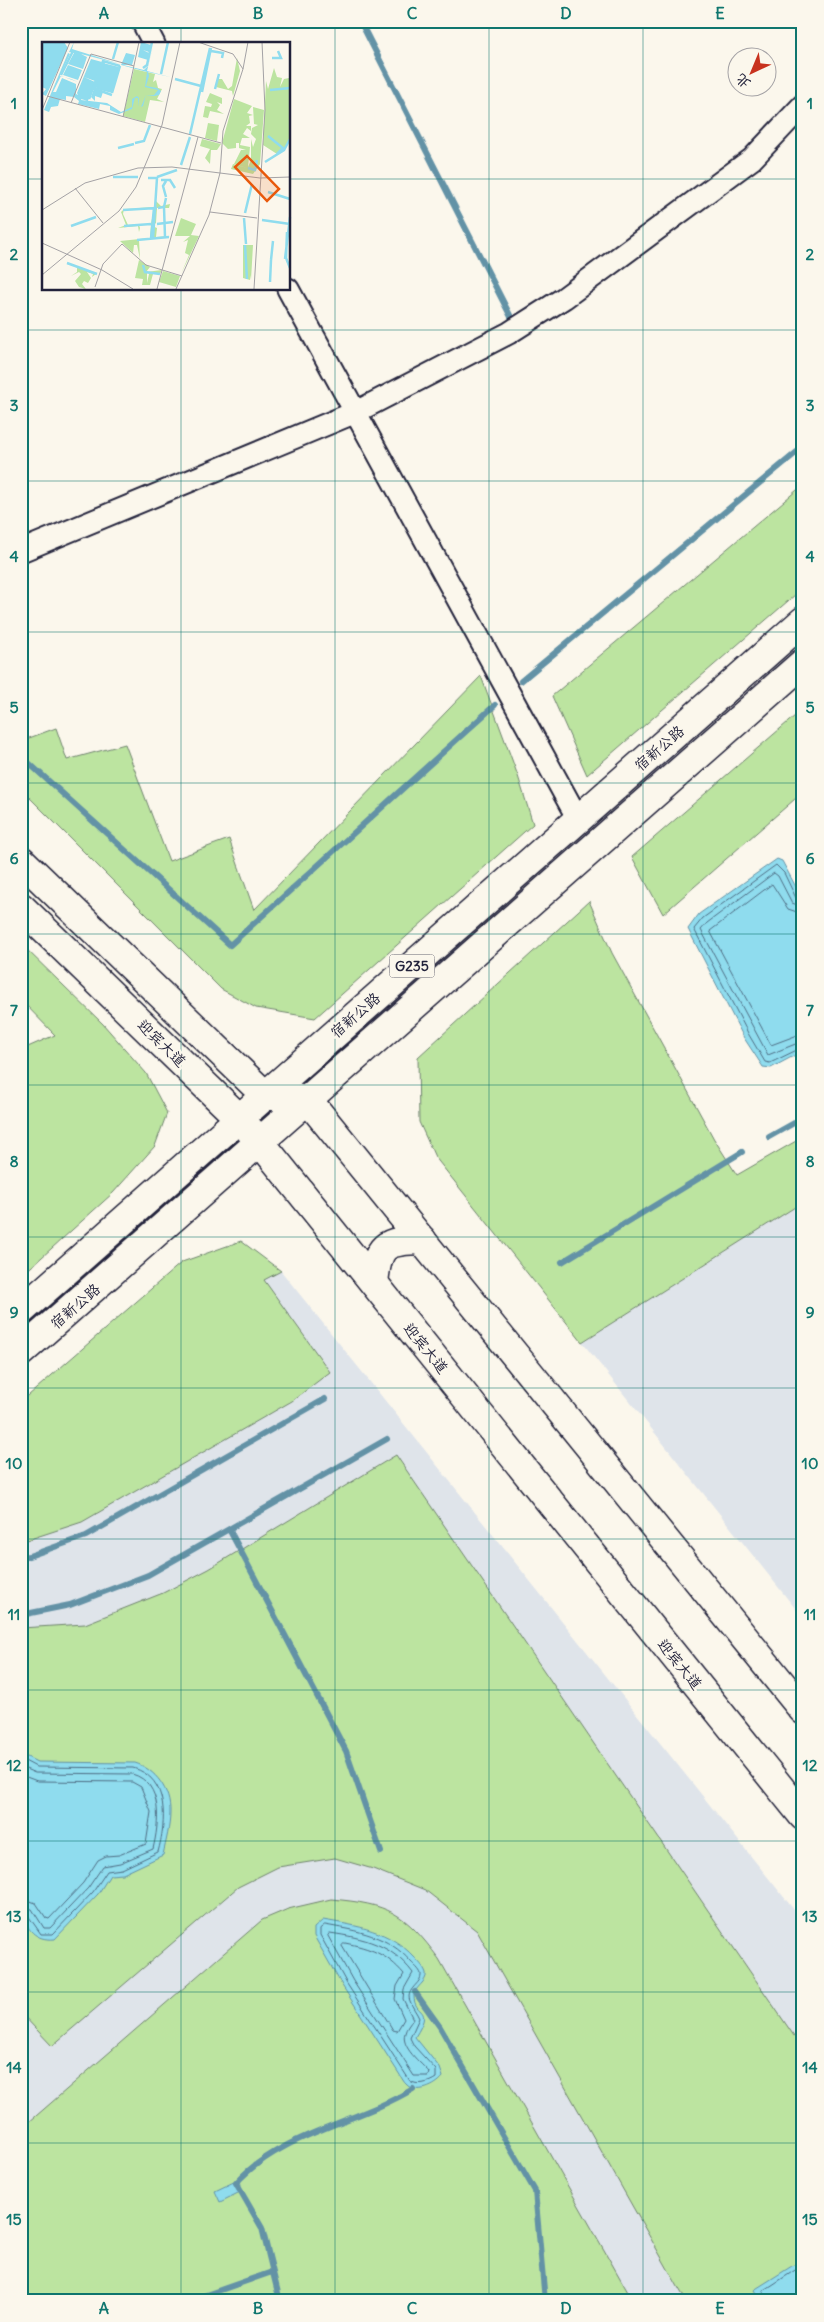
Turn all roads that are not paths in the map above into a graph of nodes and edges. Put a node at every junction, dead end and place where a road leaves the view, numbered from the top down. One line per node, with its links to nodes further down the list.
1 (142, 21): 2 (street)
2 (153, 42)
3 (803, 105): 5 (street)
4 (289, 290): 5 (street)
5 (356, 412): 6 (street); 9 (street)
6 (21, 551)
7 (803, 621): 9 (main road, 宿新公路 / G235)
8 (803, 663): 13 (main road, 宿新公路 / G235)
9 (578, 819): 12 (main road, 宿新公路 / G235)
10 (21, 860): 12 (main road)
11 (21, 907): 14 (main road, 迎宾大道)
12 (265, 1095): 13 (main road); 14 (main road, 宿新公路 / G235)
13 (308, 1100): 15 (main road, 宿新公路 / G235); 16 (main road)
14 (240, 1119): 15 (main road, 迎宾大道); 18 (main road, 宿新公路 / G235)
15 (261, 1143): 17 (main road, 迎宾大道); 19 (main road, 宿新公路 / G235)
16 (422, 1240): 17 (main road); 20 (main road)
17 (374, 1283): 21 (main road, 迎宾大道)
18 (21, 1311)
19 (21, 1352)
20 (803, 1710)
21 (803, 1816)

